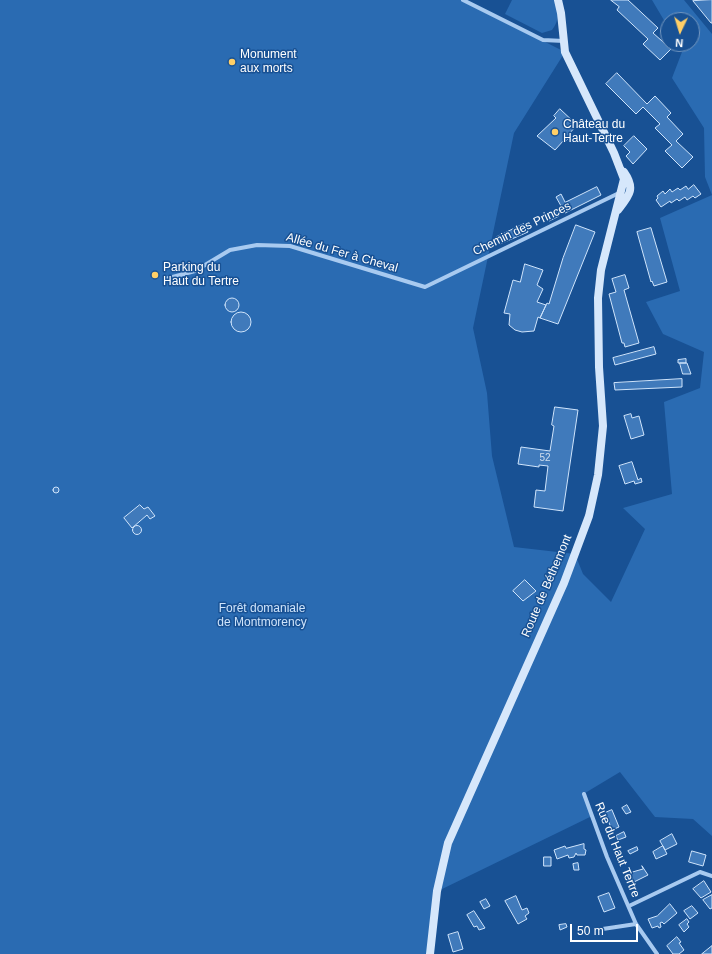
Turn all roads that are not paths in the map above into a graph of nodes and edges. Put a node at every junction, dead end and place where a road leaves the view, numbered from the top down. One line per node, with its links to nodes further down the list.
1 (463, 0): 3 (street)
2 (558, 0): 3 (street)
3 (564, 41): 4 (street)
4 (622, 197): 6 (street, Chemin des Princes); 12 (street, Route de Béthemont)
5 (165, 279): 6 (street, Allée du Fer à Cheval)
6 (424, 287)
7 (584, 794): 9 (street, Rue du Haut Tertre)
8 (712, 876): 9 (street)
9 (629, 906): 10 (street, Rue du Haut Tertre)
10 (636, 924): 11 (street); 13 (street, Rue du Haut Tertre)
11 (596, 930)
12 (430, 954)
13 (657, 954)

